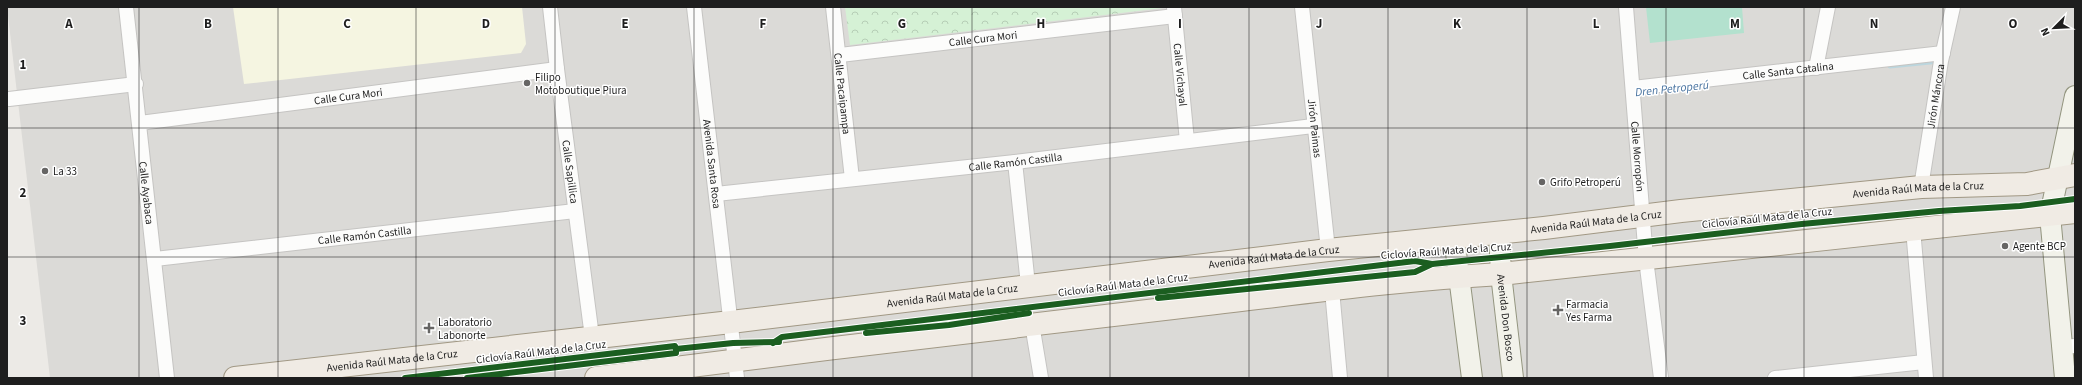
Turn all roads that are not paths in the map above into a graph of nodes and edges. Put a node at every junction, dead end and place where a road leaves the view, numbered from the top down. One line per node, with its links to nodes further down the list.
1 (126, 7): 14 (street, Calle Ayabaca)
2 (550, 7): 13 (street, Calle Sapillica)
3 (694, 7): 25 (street, Avenida Santa Rosa)
4 (834, 7): 11 (street, Calle Pacaipampa)
5 (1302, 7): 19 (street, Jirón Paimas)
6 (1626, 7): 15 (street, Calle Morropón)
7 (1828, 7): 12 (street)
8 (1953, 7): 10 (street, Jirón Máncora)
9 (1174, 11): 11 (street, Calle Cura Mori); 20 (street, Calle Vichayal)
10 (1943, 54): 12 (street, Calle Santa Catalina); 24 (street, Jirón Máncora)
11 (840, 55): 23 (street, Calle Pacaipampa)
12 (1816, 68): 15 (street, Calle Santa Catalina)
13 (557, 69): 18 (street, Calle Cura Mori); 26 (street, Calle Sapillica)
14 (136, 84): 17 (street); 18 (street, Calle Ayabaca)
15 (1633, 88): 29 (street, Calle Morropón)
16 (2075, 96): 22 (street)
17 (10, 99)
18 (140, 123): 34 (street, Calle Ayabaca)
19 (1314, 126): 20 (street, Calle Ramón Castilla); 33 (street, Jirón Paimas)
20 (1187, 142): 21 (street, Calle Ramón Castilla)
21 (1015, 162): 23 (street, Calle Ramón Castilla); 38 (street)
22 (2067, 177): 24 (main road, Avenida Raúl Mata de la Cruz); 28 (street)
23 (852, 179): 25 (street, Calle Ramón Castilla)
24 (1922, 187): 29 (main road, Avenida Raúl Mata de la Cruz)
25 (716, 194): 40 (street, Avenida Santa Rosa)
26 (575, 210): 34 (street, Calle Ramón Castilla); 42 (street, Calle Sapillica)
27 (2075, 212): 28 (main road)
28 (2050, 215): 30 (main road); 43 (street)
29 (1643, 216): 31 (main road, Avenida Raúl Mata de la Cruz); 35 (street, Calle Morropón)
30 (1913, 228): 35 (main road); 44 (street)
31 (1499, 232): 32 (main road, Avenida Raúl Mata de la Cruz); 36 (street, Avenida Don Bosco)
32 (1454, 237): 33 (main road, Avenida Raúl Mata de la Cruz); 37 (street)
33 (1328, 250): 38 (main road, Avenida Raúl Mata de la Cruz)
34 (154, 259): 46 (street, Calle Ayabaca)
35 (1646, 259): 36 (main road); 53 (street, Calle Morropón)
36 (1501, 274): 37 (main road); 52 (street, Avenida Don Bosco)
37 (1460, 276): 39 (main road); 51 (street)
38 (1028, 285): 40 (main road, Avenida Raúl Mata de la Cruz)
39 (1332, 290): 41 (main road); 50 (street)
40 (731, 322): 42 (main road, Avenida Raúl Mata de la Cruz); 45 (street, Avenida Santa Rosa)
41 (1032, 324): 45 (main road); 49 (street)
42 (592, 337): 47 (main road, Avenida Raúl Mata de la Cruz)
43 (2069, 347): 56 (street)
44 (1924, 362): 54 (street); 55 (street)
45 (736, 369): 48 (main road)
46 (168, 378)
47 (235, 378)
48 (596, 378)
49 (1041, 378)
50 (1340, 378)
51 (1472, 378)
52 (1513, 378)
53 (1661, 378)
54 (1775, 378)
55 (1926, 378)
56 (2065, 378)

